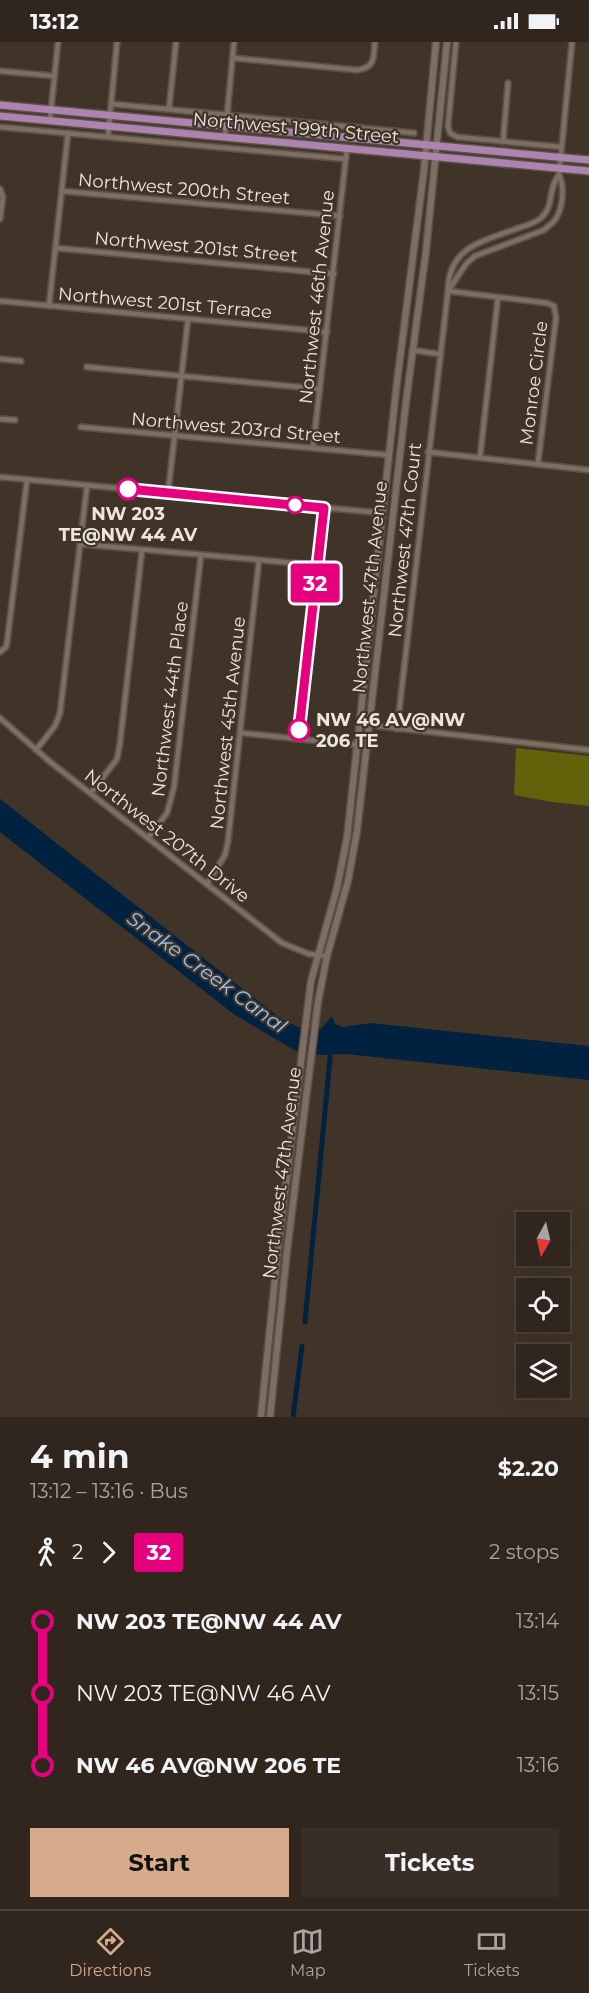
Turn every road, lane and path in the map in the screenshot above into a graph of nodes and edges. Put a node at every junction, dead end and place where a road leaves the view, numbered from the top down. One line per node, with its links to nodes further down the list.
1 (58, 42): 12 (street)
2 (117, 42): 14 (street)
3 (176, 42): 16 (street)
4 (234, 42): 10 (street)
5 (375, 42): 10 (street)
6 (436, 42): 30 (main road, Northwest 47th Avenue)
7 (447, 42): 31 (main road, Northwest 47th Avenue)
8 (456, 42): 29 (street)
9 (572, 42): 32 (street)
10 (233, 58): 20 (street)
11 (0, 71): 12 (street)
12 (54, 76): 17 (street)
13 (508, 82): 29 (street)
14 (112, 104): 16 (street); 18 (street)
15 (0, 105): 17 (main road, Northwest 199th Street)
16 (169, 109): 20 (street)
17 (51, 110): 18 (main road, Northwest 199th Street); 21 (street)
18 (110, 115): 22 (street); 23 (main road, Northwest 199th Street)
19 (0, 116): 21 (main road, Northwest 199th Street)
20 (227, 116): 23 (street); 26 (street)
21 (50, 120): 22 (main road, Northwest 199th Street)
22 (109, 126): 27 (street); 28 (main road, Northwest 199th Street)
23 (226, 126): 28 (street); 30 (main road, Northwest 199th Street)
24 (0, 127): 25 (street)
25 (68, 133): 27 (street); 42 (street)
26 (414, 133)
27 (108, 137): 37 (street)
28 (225, 137): 33 (main road, Northwest 199th Street)
29 (503, 142): 32 (street)
30 (426, 144): 31 (main road, Northwest 199th Street); 34 (main road, Northwest 47th Avenue)
31 (437, 145): 35 (main road, Northwest 47th Avenue); 36 (main road, Northwest 199th Street)
32 (561, 147): 36 (street)
33 (347, 148): 34 (main road, Northwest 199th Street); 37 (street, Northwest 46th Avenue)
34 (425, 155): 35 (main road, Northwest 199th Street); 54 (main road, Northwest 47th Avenue)
35 (436, 157): 40 (main road, Northwest 199th Street); 57 (main road, Northwest 47th Avenue)
36 (560, 158): 38 (main road, Northwest 199th Street); 40 (street)
37 (346, 159): 45 (street, Northwest 46th Avenue)
38 (589, 160)
39 (589, 171): 40 (main road, Northwest 199th Street)
40 (559, 172): 43 (street); 44 (street)
41 (0, 189): 46 (street)
42 (62, 191): 45 (street, Northwest 200th Street); 48 (street)
43 (548, 208): 44 (street); 47 (street, Northwest 47th Court)
44 (559, 211): 49 (street)
45 (340, 216): 50 (street, Northwest 46th Avenue)
46 (0, 219)
47 (481, 243): 49 (street); 51 (street, Northwest 47th Court)
48 (56, 248): 50 (street, Northwest 201st Street); 55 (street)
49 (486, 252): 51 (street)
50 (334, 274): 58 (street, Northwest 46th Avenue)
51 (448, 291): 52 (street, Monroe Circle); 60 (street, Northwest 47th Court)
52 (498, 297): 74 (street); 75 (street, Monroe Circle)
53 (0, 301): 55 (street, Northwest 201st Terrace)
54 (408, 304): 57 (main road); 73 (main road, Northwest 47th Avenue)
55 (49, 306): 56 (street, Northwest 201st Terrace)
56 (188, 319): 58 (street, Northwest 201st Terrace); 64 (street)
57 (416, 320): 59 (main road, Northwest 47th Avenue)
58 (327, 332): 65 (street, Northwest 46th Avenue)
59 (412, 351): 60 (street); 70 (main road, Northwest 47th Avenue)
60 (439, 354): 72 (street, Northwest 47th Court)
61 (0, 359): 62 (street)
62 (21, 361)
63 (87, 367): 64 (street)
64 (182, 376): 65 (street); 69 (street)
65 (320, 390): 71 (street, Northwest 46th Avenue)
66 (0, 419): 67 (street)
67 (15, 420)
68 (81, 427): 69 (street, Northwest 203rd Street)
69 (175, 436): 71 (street, Northwest 203rd Street); 80 (street)
70 (401, 447): 73 (main road); 83 (main road, Northwest 47th Avenue)
71 (314, 448): 73 (street, Northwest 203rd Street)
72 (428, 452): 74 (street); 92 (street, Northwest 47th Court)
73 (389, 455): 82 (main road, Northwest 47th Avenue)
74 (480, 457): 75 (street)
75 (538, 463): 76 (street)
76 (589, 470)
77 (0, 477): 78 (street)
78 (27, 480): 79 (street); 89 (street)
79 (87, 486): 80 (street); 84 (street)
80 (168, 493): 81 (street)
81 (324, 508): 82 (street); 88 (street)
82 (382, 513): 83 (main road); 95 (main road, Northwest 47th Avenue)
83 (391, 531): 96 (main road, Northwest 47th Avenue)
84 (81, 544): 85 (street); 97 (street)
85 (142, 550): 86 (street); 99 (street)
86 (201, 555): 87 (street); 100 (street, Northwest 44th Place)
87 (259, 560): 88 (street); 93 (street, Northwest 45th Avenue)
88 (317, 565): 94 (street)
89 (0, 652)
90 (0, 718): 97 (street, Northwest 207th Drive)
91 (378, 726): 92 (street)
92 (397, 729): 98 (street)
93 (241, 734): 94 (street); 101 (street, Northwest 45th Avenue)
94 (298, 739): 95 (street)
95 (356, 745): 96 (street); 102 (main road, Northwest 47th Avenue)
96 (367, 746): 103 (main road, Northwest 47th Avenue)
97 (36, 750): 99 (street, Northwest 207th Drive)
98 (589, 750)
99 (91, 793): 100 (street, Northwest 207th Drive)
100 (148, 838): 101 (street, Northwest 207th Drive)
101 (207, 884): 102 (street, Northwest 207th Drive)
102 (317, 956): 103 (street, Northwest 207th Drive); 104 (main road, Northwest 47th Avenue)
103 (327, 956): 105 (main road, Northwest 47th Avenue)
104 (261, 1417)
105 (270, 1417)

